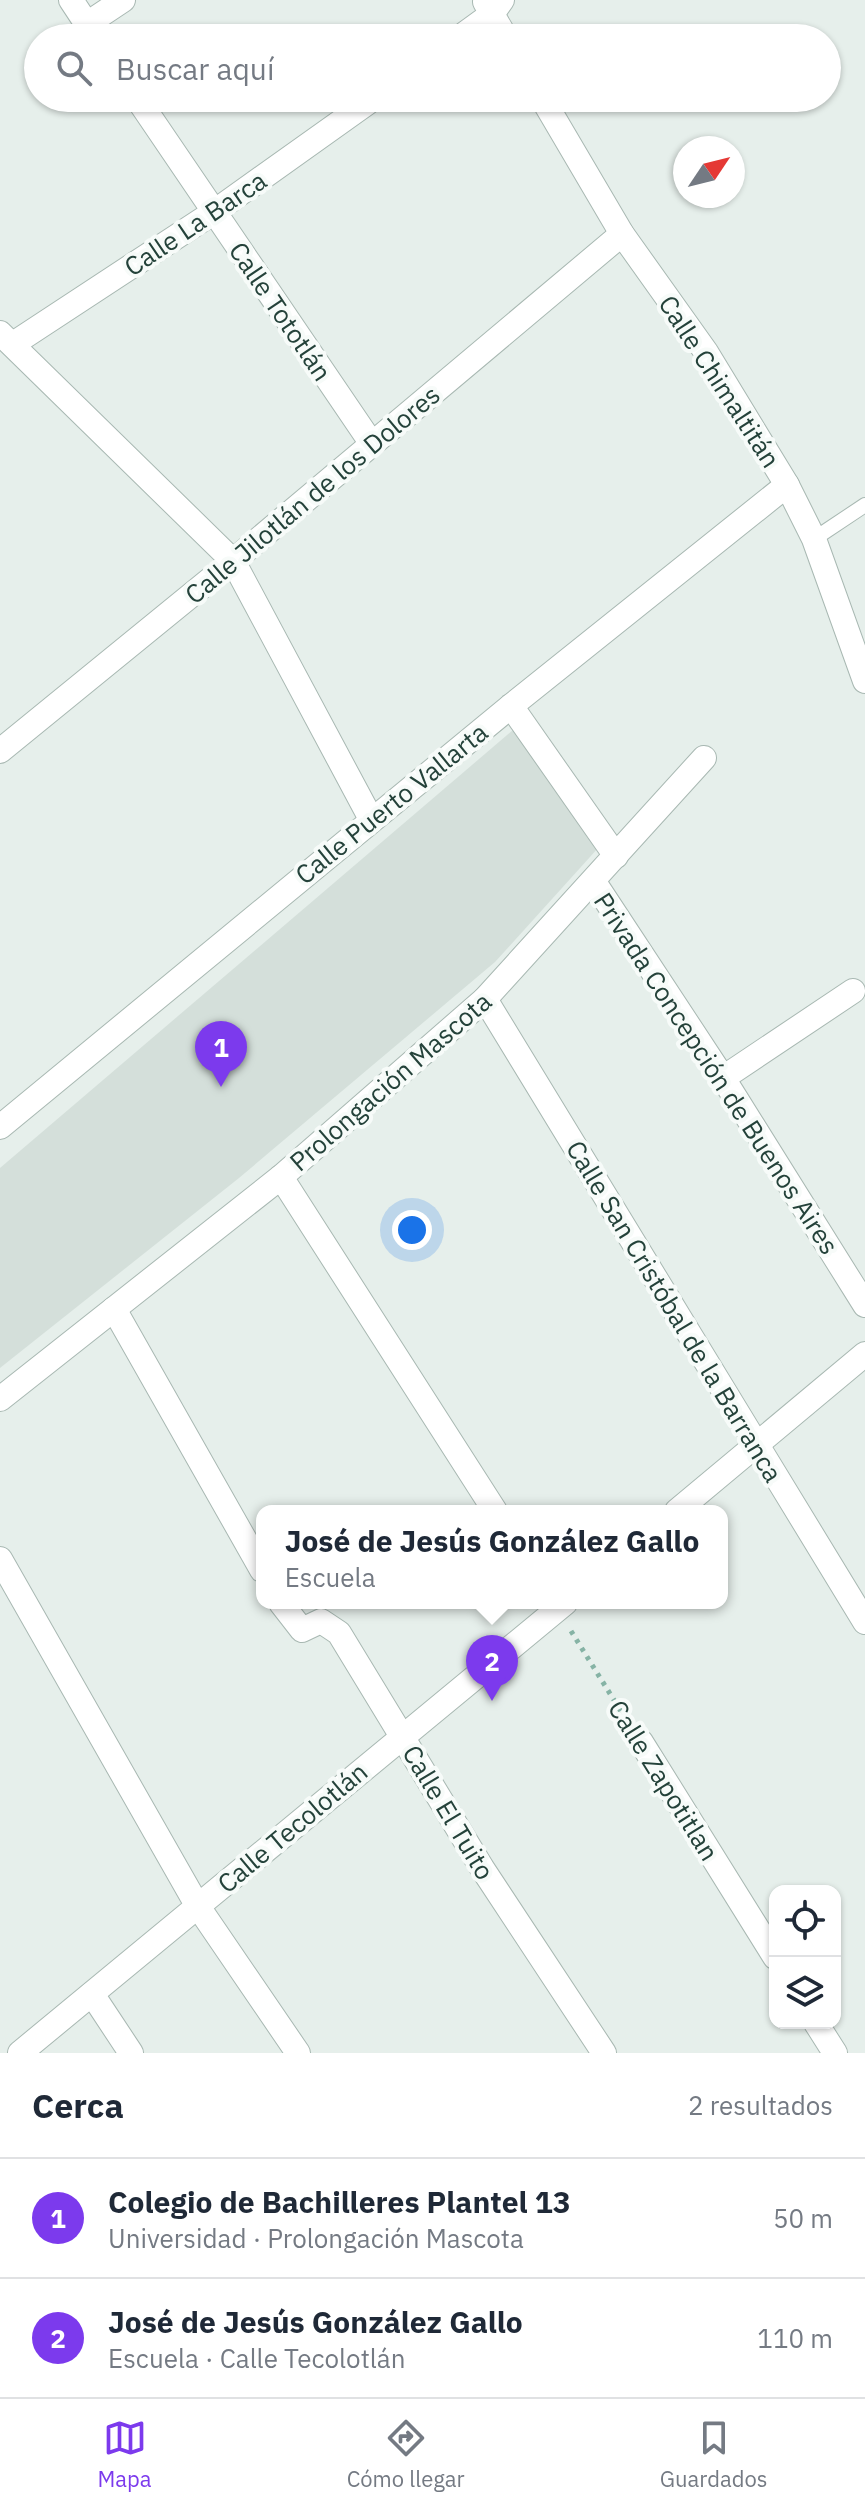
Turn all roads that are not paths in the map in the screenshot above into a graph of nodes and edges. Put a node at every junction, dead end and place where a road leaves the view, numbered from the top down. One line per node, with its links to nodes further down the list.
1 (71, 0): 4 (street)
2 (123, 0): 5 (street)
3 (493, 5): 6 (street); 7 (street)
4 (87, 24)
5 (99, 24)
6 (473, 24)
7 (500, 24)
8 (146, 112): 11 (street, Calle Tototlán)
9 (354, 112): 11 (street, Calle La Barca)
10 (550, 112): 12 (street, Calle Chimaltitán)
11 (214, 212): 13 (street, Calle La Barca); 14 (street, Calle Tototlán)
12 (622, 234): 14 (street, Calle Jilotlán de los Dolores); 15 (street, Calle Chimaltitán)
13 (6, 338): 18 (street)
14 (372, 444): 18 (street, Calle Jilotlán de los Dolores)
15 (787, 485): 17 (street, Calle Chimaltitán); 20 (street, Calle Puerto Vallarta)
16 (865, 505): 17 (lane)
17 (814, 539): 19 (street, Calle Chimaltitán)
18 (233, 561): 21 (street, Calle Jilotlán de los Dolores); 23 (street)
19 (865, 681)
20 (511, 706): 23 (street, Calle Puerto Vallarta); 24 (street)
21 (0, 751)
22 (704, 758): 24 (street, Prolongación Mascota)
23 (371, 819): 29 (street, Calle Puerto Vallarta)
24 (616, 856): 25 (street, Prolongación Mascota)
25 (594, 882): 27 (street, Prolongación Mascota); 28 (street, Privada Concepción de Buenos Aires)
26 (853, 991): 28 (street)
27 (485, 999): 30 (street, Prolongación Mascota); 35 (street, Calle San Cristóbal de la Barranca)
28 (723, 1078): 31 (street, Privada Concepción de Buenos Aires)
29 (0, 1127)
30 (281, 1177): 32 (street, Prolongación Mascota); 36 (street)
31 (865, 1305)
32 (114, 1309): 34 (street, Prolongación Mascota); 39 (street)
33 (865, 1354): 35 (street)
34 (0, 1399)
35 (757, 1445): 37 (street); 42 (street, Calle San Cristóbal de la Barranca)
36 (491, 1505)
37 (684, 1505)
38 (0, 1559): 45 (street)
39 (256, 1559)
40 (286, 1609): 43 (street, Calle El Tuito)
41 (554, 1609): 43 (street, Calle Tecolotlán)
42 (865, 1622)
43 (402, 1736): 45 (street, Calle Tecolotlán); 52 (street, Calle El Tuito)
44 (641, 1742): 46 (street, Calle Zapotitlan)
45 (197, 1905): 47 (street, Calle Tecolotlán); 51 (street)
46 (769, 1947)
47 (92, 1994): 49 (street, Calle Tecolotlán); 50 (street)
48 (820, 2029): 53 (street)
49 (20, 2053)
50 (131, 2053)
51 (298, 2053)
52 (604, 2053)
53 (835, 2053)

